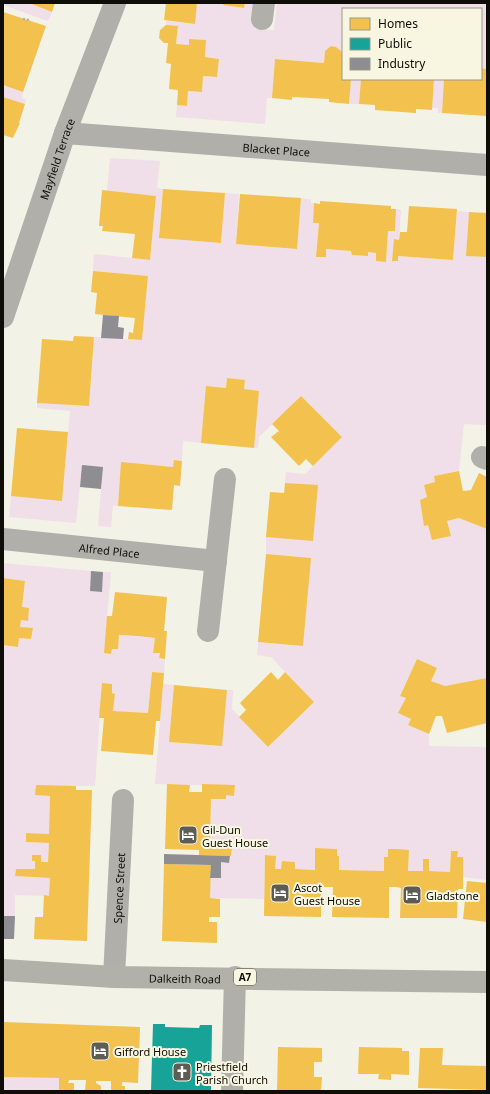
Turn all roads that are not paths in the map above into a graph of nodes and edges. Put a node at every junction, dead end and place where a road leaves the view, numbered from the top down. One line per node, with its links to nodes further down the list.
1 (115, 3): 2 (street, Mayfield Terrace)
2 (65, 132): 3 (street, Blacket Place); 4 (street, Mayfield Terrace)
3 (487, 165)
4 (3, 317)
5 (225, 480): 7 (street)
6 (3, 539): 7 (street, Alfred Place)
7 (216, 561): 8 (street)
8 (208, 631)
9 (124, 800): 11 (street, Spence Street)
10 (3, 970): 11 (main road, Dalkeith Road / A7)
11 (114, 976): 12 (main road, Dalkeith Road / A7)
12 (235, 977): 13 (main road, Dalkeith Road / A7); 14 (street)
13 (487, 982)
14 (232, 1091)

